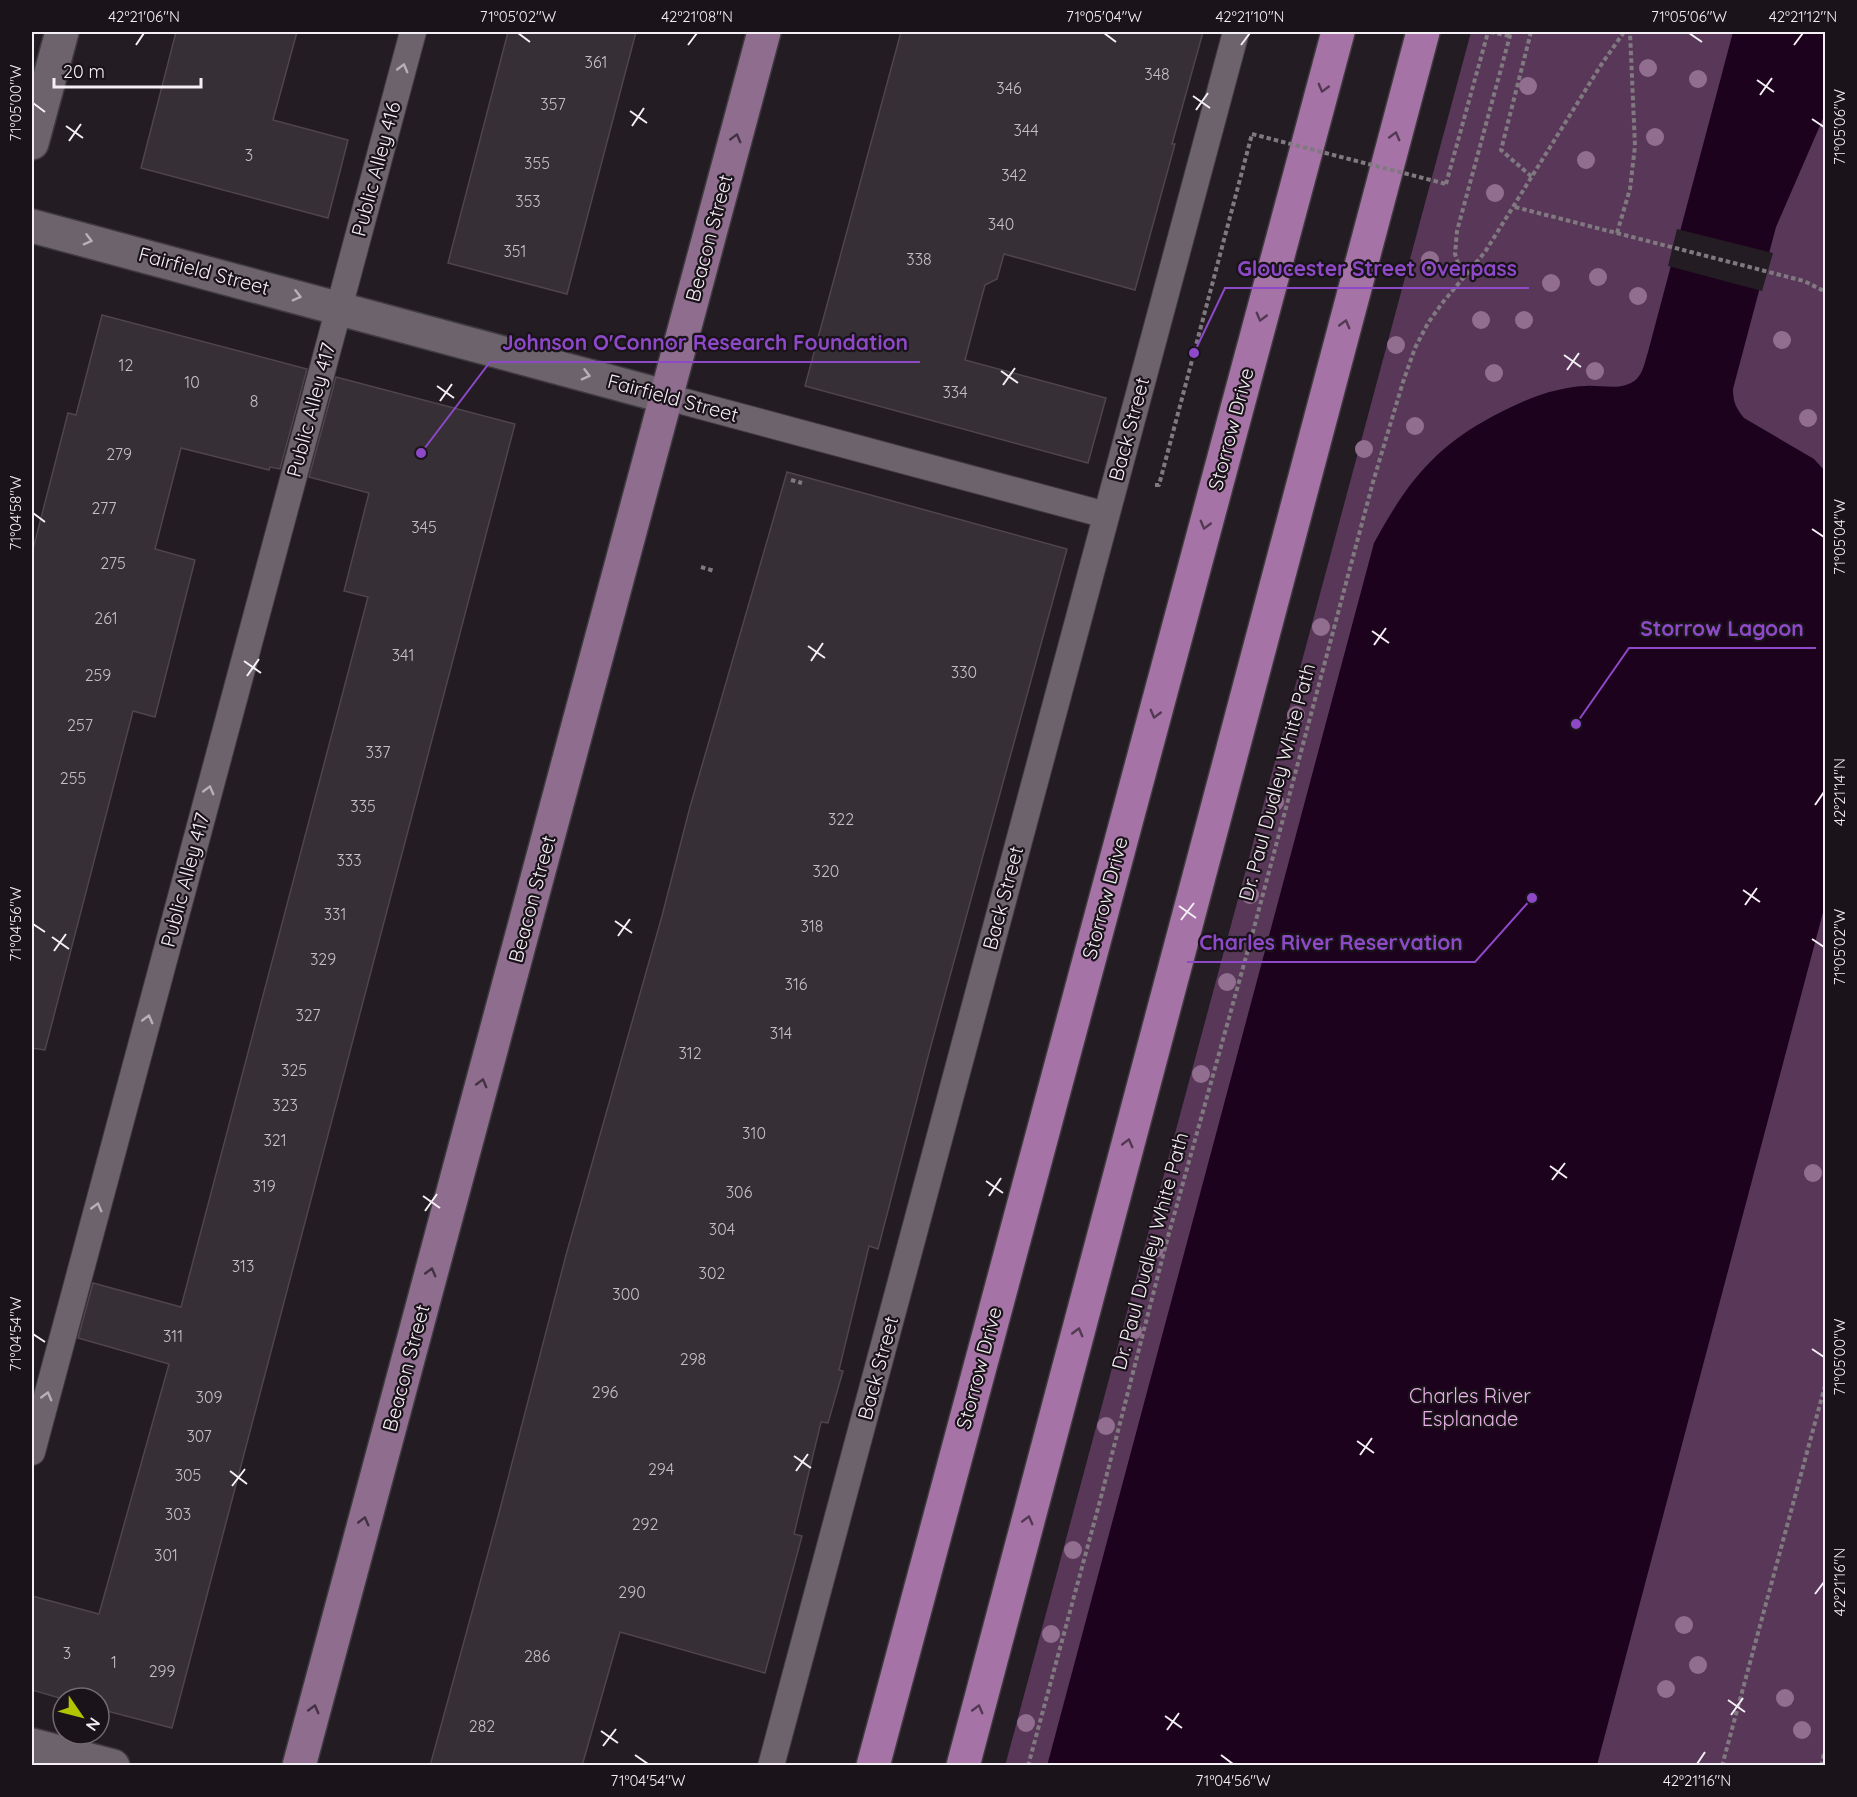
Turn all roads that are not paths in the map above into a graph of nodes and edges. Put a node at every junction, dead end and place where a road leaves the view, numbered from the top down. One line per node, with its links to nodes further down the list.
1 (62, 32): 7 (street)
2 (413, 32): 9 (lane, Public Alley 416, one-way to 2)
3 (765, 32): 10 (main road, Beacon Street, one-way to 3)
4 (1236, 32): 11 (lane, Back Street)
5 (1338, 32): 17 (highway, Storrow Drive, one-way to 17)
6 (1423, 32): 18 (highway, one-way to 6)
7 (32, 143)
8 (32, 226): 9 (street, Fairfield Street, one-way to 9)
9 (339, 307): 10 (street, Fairfield Street, one-way to 10); 12 (lane, Public Alley 417, one-way to 9)
10 (667, 397): 11 (lane, Fairfield Street); 15 (main road, Beacon Street, one-way to 10)
11 (1106, 515): 16 (lane, Back Street)
12 (32, 1452)
13 (32, 1745): 14 (street)
14 (113, 1766)
15 (299, 1766)
16 (771, 1766)
17 (873, 1766)
18 (963, 1766)

